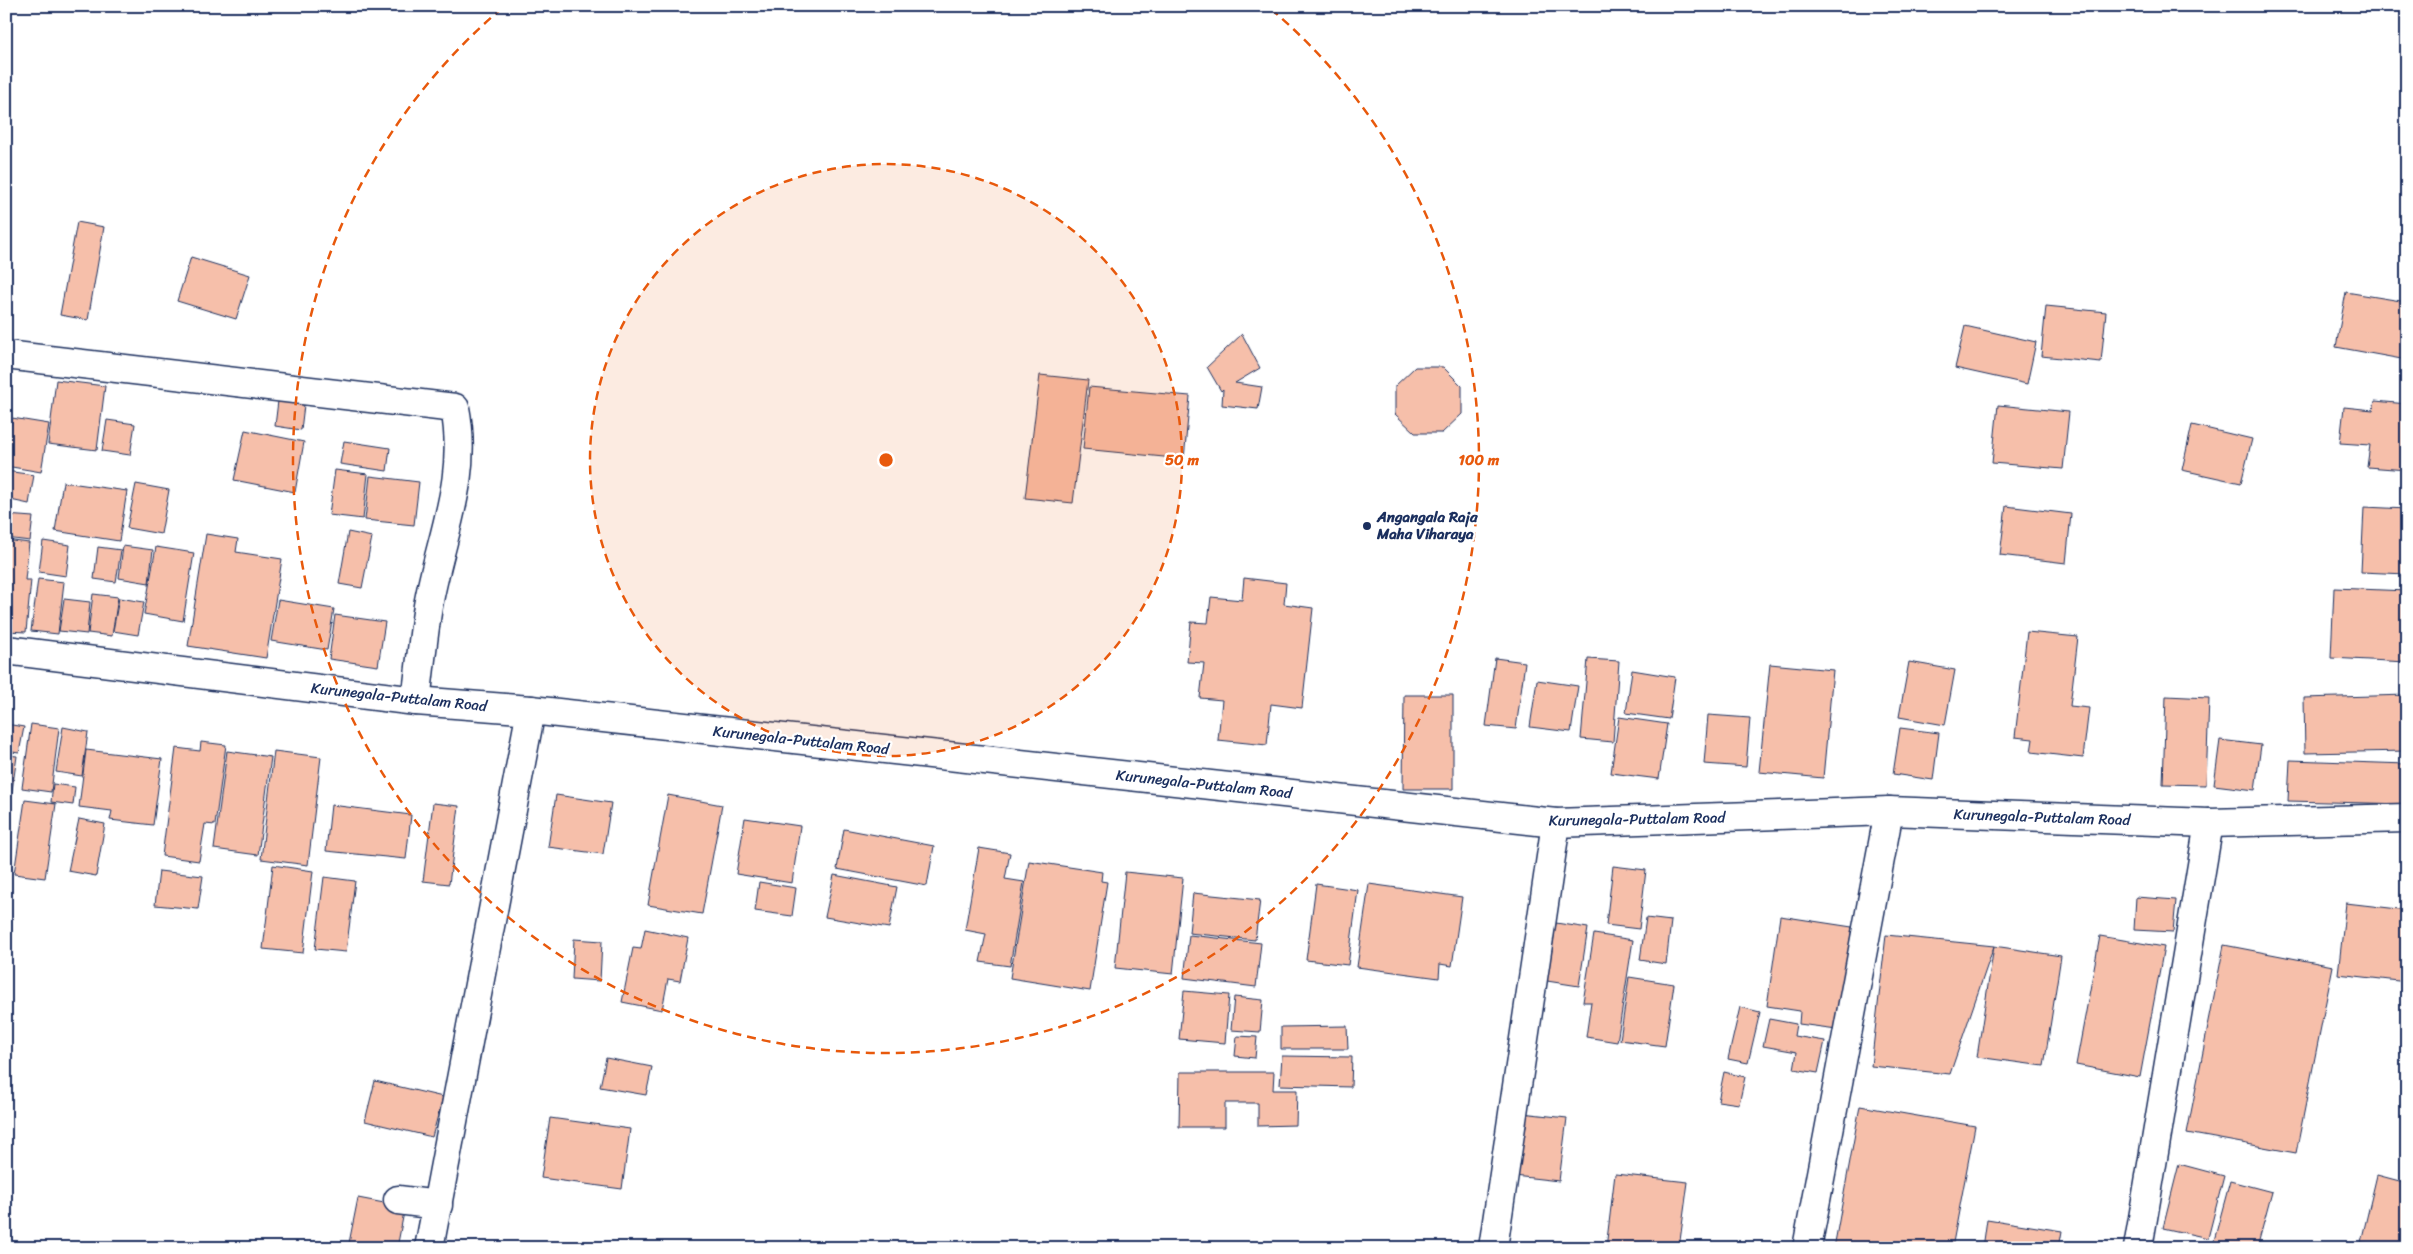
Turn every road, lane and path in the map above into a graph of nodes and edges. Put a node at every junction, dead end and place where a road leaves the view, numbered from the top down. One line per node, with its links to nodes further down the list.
1 (6, 356): 3 (main road)
2 (6, 650): 3 (main road, Kurunegala-Puttalam Road)
3 (416, 701): 4 (main road, Kurunegala-Puttalam Road)
4 (531, 710): 7 (main road, Kurunegala-Puttalam Road); 10 (main road)
5 (1889, 811): 7 (main road, Kurunegala-Puttalam Road); 8 (main road, Kurunegala-Puttalam Road); 13 (main road)
6 (2407, 818): 8 (main road, Kurunegala-Puttalam Road)
7 (1556, 823): 12 (main road)
8 (2209, 823): 14 (main road)
9 (398, 1200): 10 (main road)
10 (438, 1205): 11 (main road)
11 (429, 1248)
12 (1493, 1248)
13 (1807, 1248)
14 (2138, 1248)

